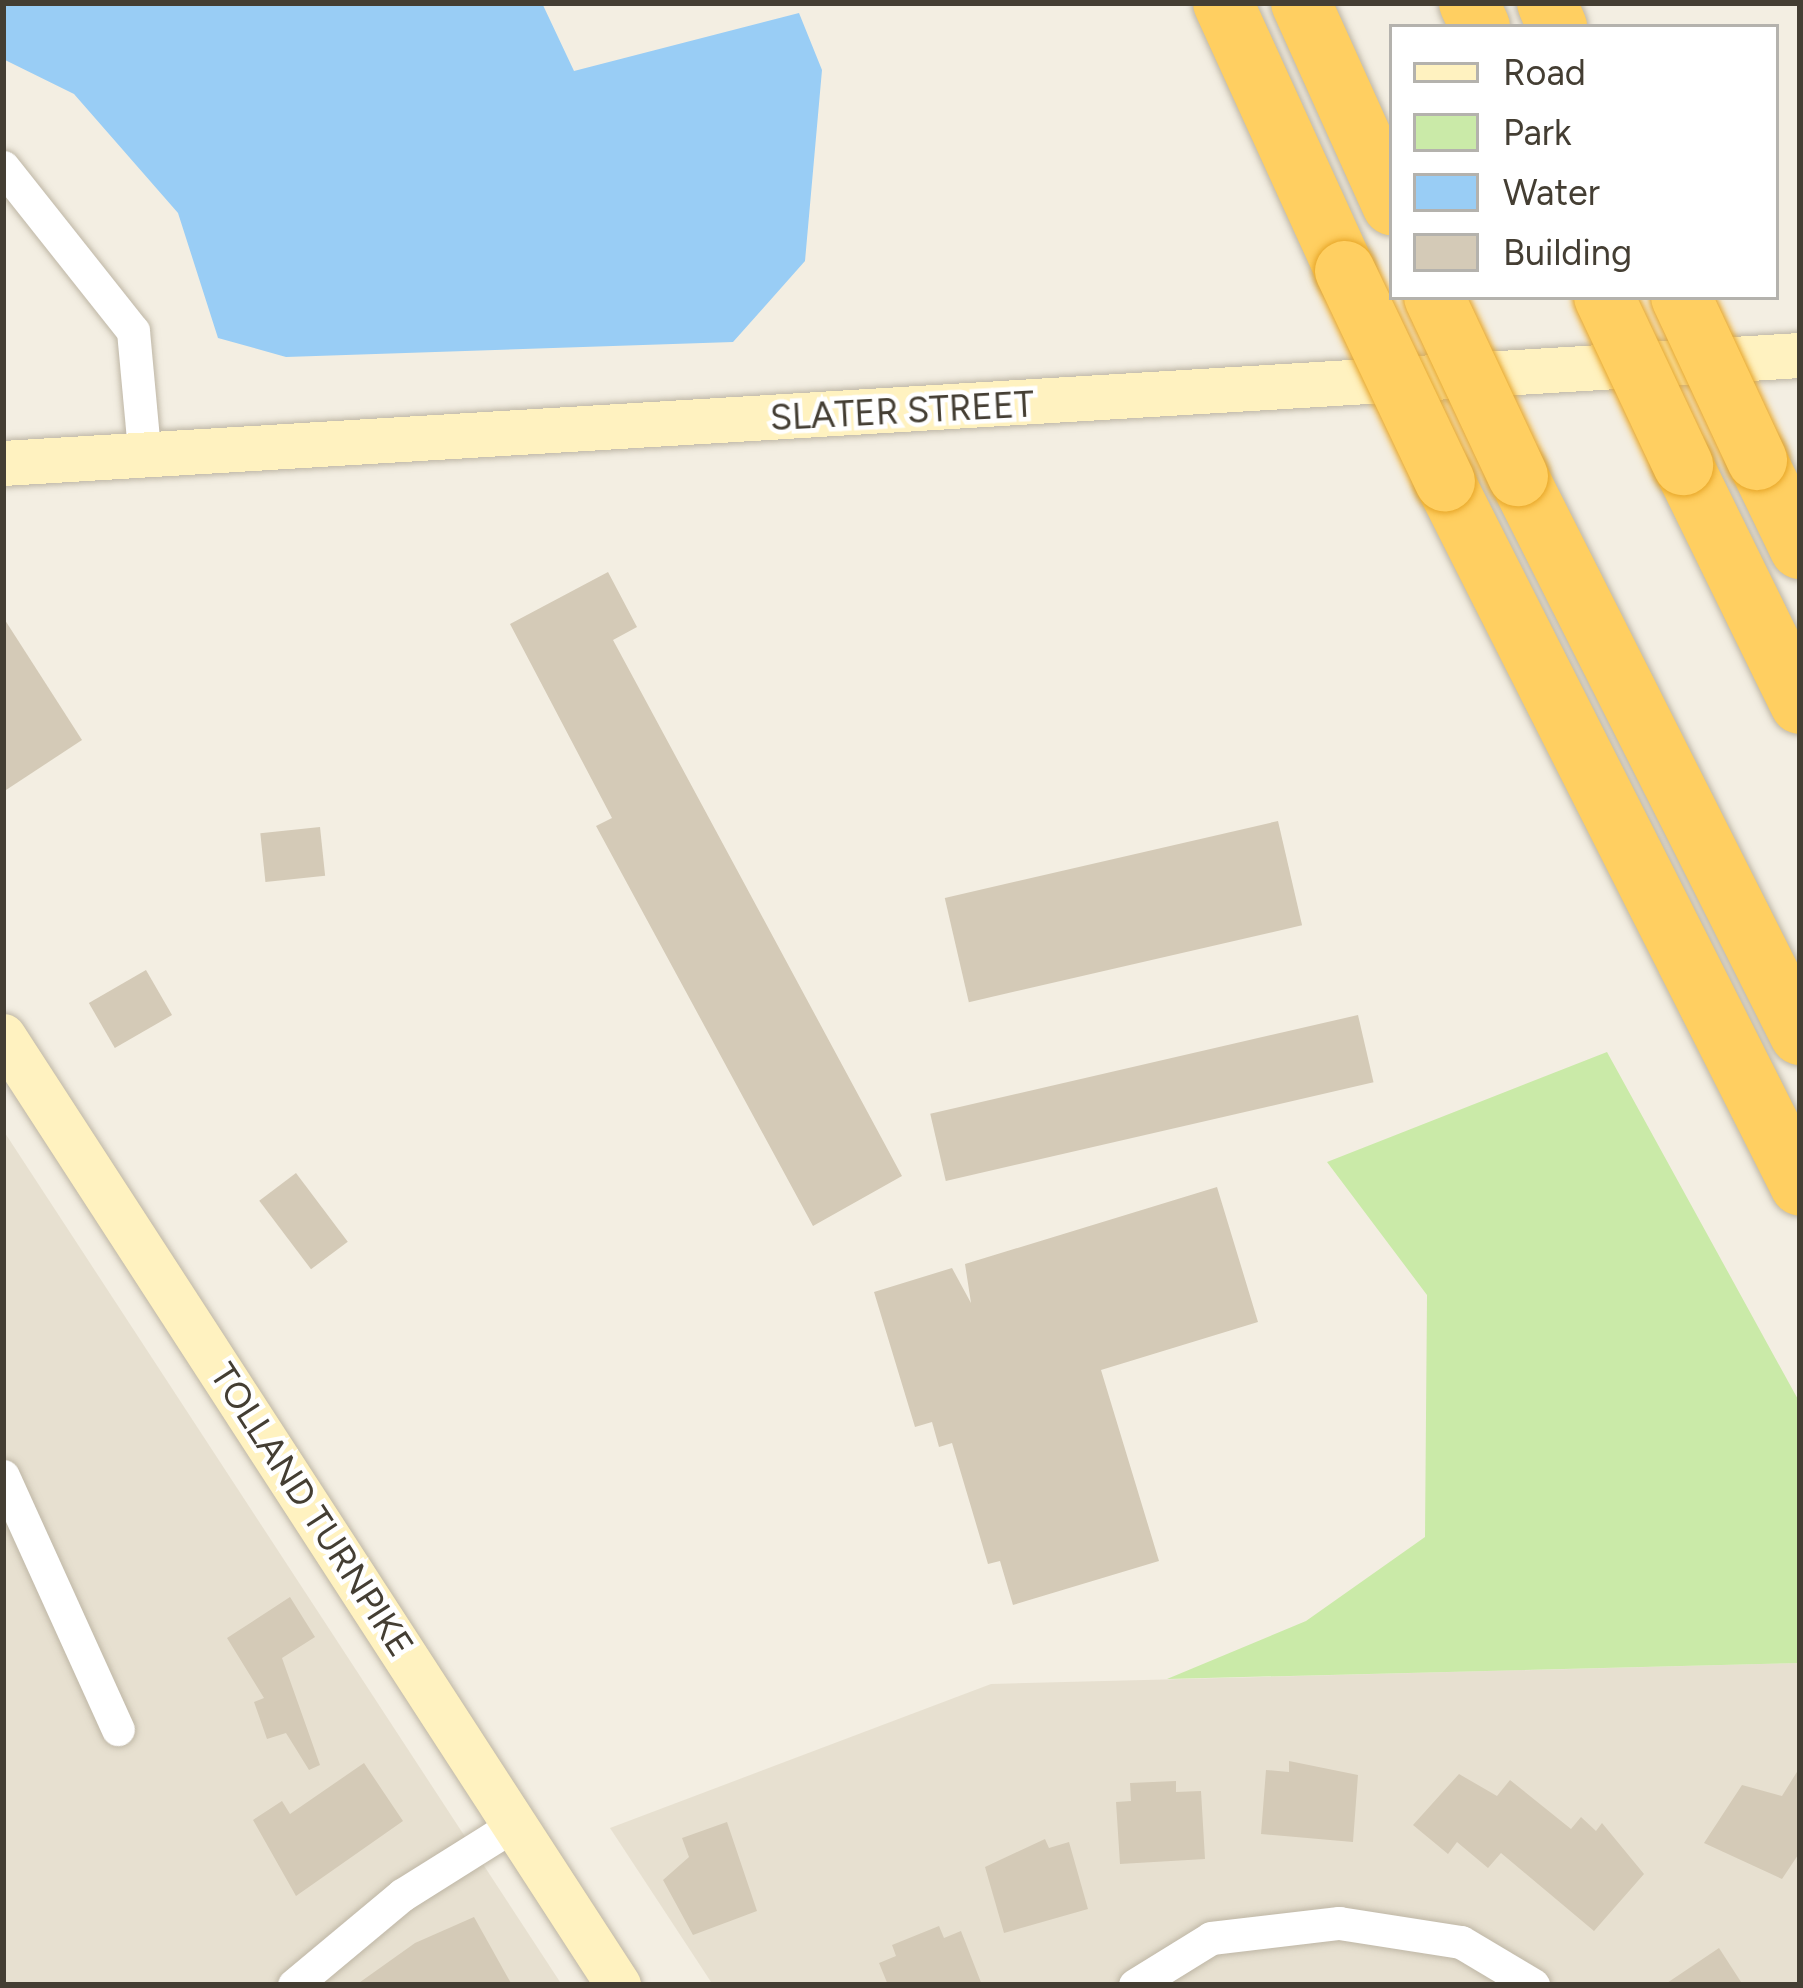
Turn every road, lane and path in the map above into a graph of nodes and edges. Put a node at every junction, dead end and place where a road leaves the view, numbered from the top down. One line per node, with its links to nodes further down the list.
1 (1223, 3): 15 (highway, bridge)
2 (1301, 3): 4 (highway)
3 (3, 167): 9 (street)
4 (1389, 198)
5 (1435, 300): 13 (highway, bridge)
6 (1605, 300): 12 (highway, bridge)
7 (1682, 300): 11 (highway, bridge)
8 (1800, 355): 9 (street, SLATER STREET)
9 (144, 450): 10 (street, SLATER STREET)
10 (3, 464)
11 (1800, 549)
12 (1800, 704)
13 (1800, 1035)
14 (3, 1036): 18 (street, TOLLAND TURNPIKE)
15 (1800, 1185)
16 (3, 1476): 17 (street)
17 (118, 1729)
18 (515, 1824): 19 (street); 20 (street, TOLLAND TURNPIKE)
19 (294, 1985)
20 (619, 1985)
21 (1135, 1985): 22 (street)
22 (1534, 1985)

